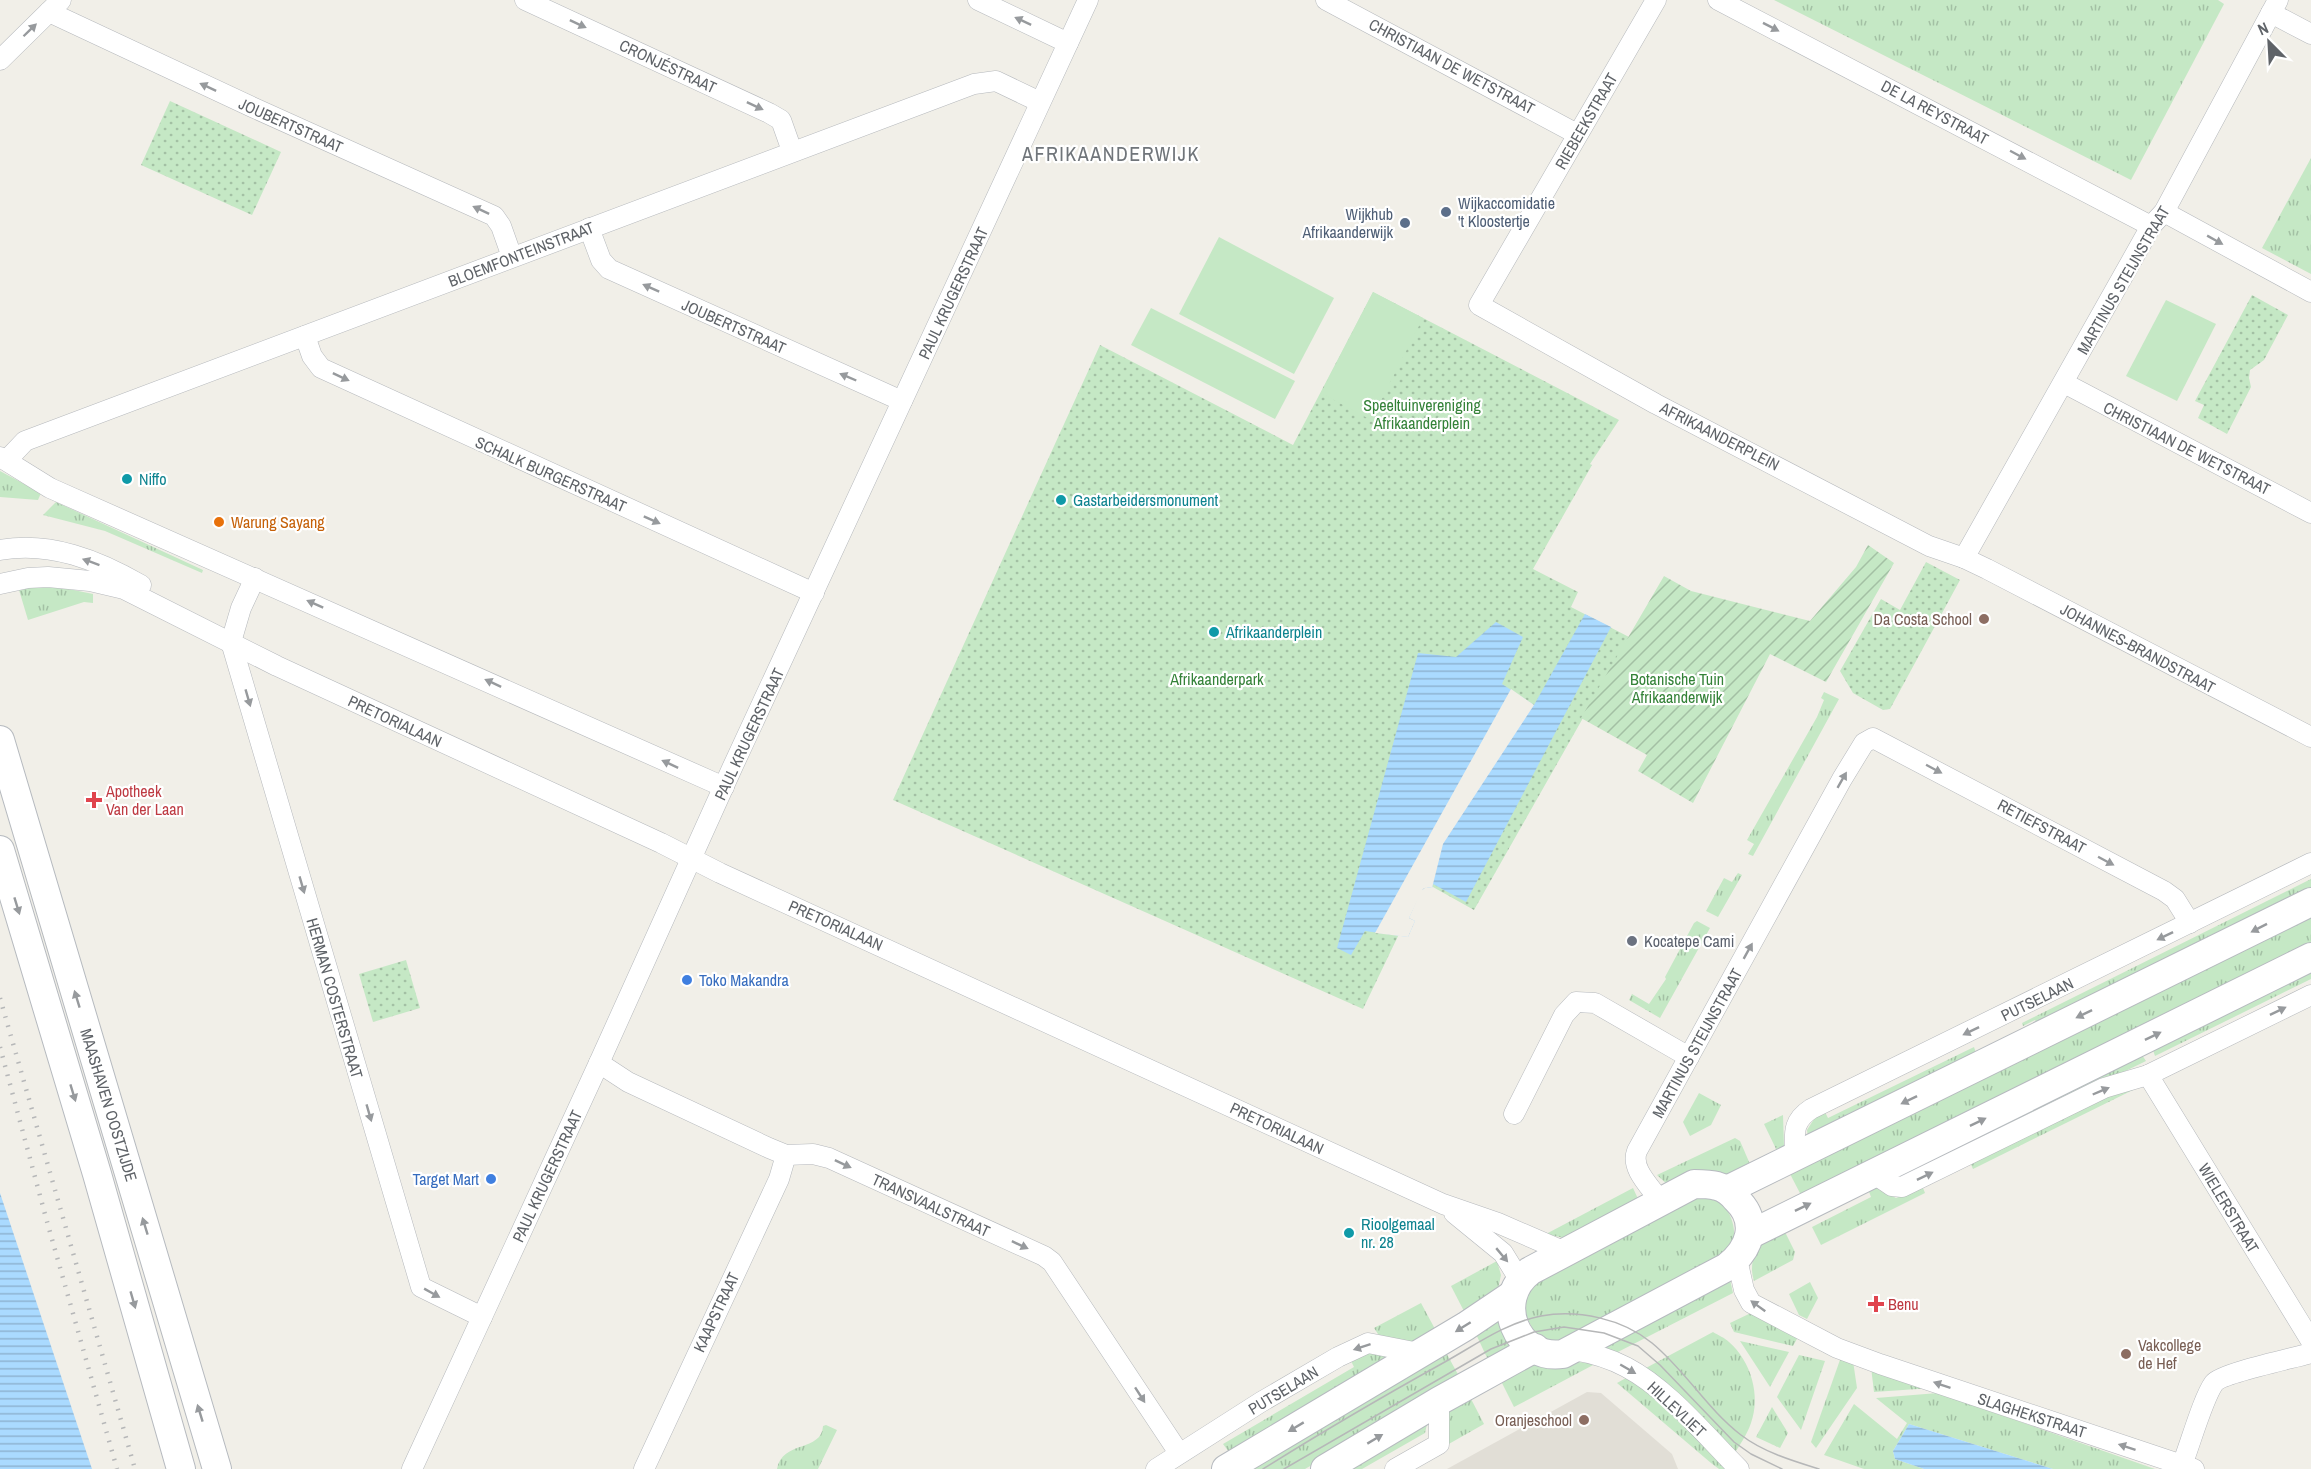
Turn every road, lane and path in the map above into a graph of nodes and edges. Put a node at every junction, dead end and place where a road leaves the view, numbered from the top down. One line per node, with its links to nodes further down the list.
1 (525, 0): 14 (street, CRONJÉSTRAAT, one-way to 14)
2 (978, 0): 10 (street, one-way to 2)
3 (1088, 0): 10 (street, PAUL KRUGERSTRAAT)
4 (1326, 0): 13 (street, CHRISTIAAN DE WETSTRAAT)
5 (1656, 0): 13 (street, RIEBEEKSTRAAT)
6 (1718, 0): 15 (street, DE LA REYSTRAAT, one-way to 15)
7 (55, 6): 11 (street, one-way to 7); 17 (street, JOUBERTSTRAAT, one-way to 7)
8 (2274, 7): 9 (street); 15 (street, MARTINUS STEIJNSTRAAT)
9 (2311, 34)
10 (1068, 43): 12 (street, PAUL KRUGERSTRAAT)
11 (0, 60)
12 (1040, 102): 14 (street, BLOEMFONTEINSTRAAT); 22 (street, PAUL KRUGERSTRAAT)
13 (1578, 134): 19 (street, RIEBEEKSTRAAT)
14 (792, 151): 16 (street, BLOEMFONTEINSTRAAT)
15 (2158, 219): 18 (street, DE LA REYSTRAAT, one-way to 18); 21 (street, MARTINUS STEIJNSTRAAT)
16 (589, 228): 17 (street, BLOEMFONTEINSTRAAT); 22 (street, JOUBERTSTRAAT, one-way to 16)
17 (512, 257): 20 (street, BLOEMFONTEINSTRAAT)
18 (2311, 292)
19 (1479, 305): 26 (street, AFRIKAANDERPLEIN)
20 (305, 336): 23 (street, BLOEMFONTEINSTRAAT); 29 (street, SCHALK BURGERSTRAAT, one-way to 29)
21 (2064, 383): 24 (street, CHRISTIAAN DE WETSTRAAT); 26 (street, MARTINUS STEIJNSTRAAT)
22 (902, 401): 29 (street, PAUL KRUGERSTRAAT)
23 (3, 458): 27 (street)
24 (2311, 513)
25 (0, 550): 30 (street, PRETORIALAAN, one-way to 25)
26 (1964, 558): 32 (street, JOHANNES-BRANDSTRAAT)
27 (255, 578): 31 (street); 35 (street, one-way to 27)
28 (0, 584): 30 (street, PRETORIALAAN)
29 (814, 593): 35 (street, PAUL KRUGERSTRAAT)
30 (174, 615): 31 (street, PRETORIALAAN)
31 (231, 642): 37 (street, PRETORIALAAN); 57 (street, HERMAN COSTERSTRAAT, one-way to 57)
32 (2311, 737)
33 (0, 740): 67 (main road, MAASHAVEN OOSTZIJDE, one-way to 33)
34 (1882, 741): 40 (street, RETIEFSTRAAT, one-way to 40); 43 (street, MARTINUS STEIJNSTRAAT, one-way to 34)
35 (724, 787): 37 (street, PAUL KRUGERSTRAAT)
36 (0, 850): 66 (main road, MAASHAVEN OOSTZIJDE, one-way to 66)
37 (693, 859): 44 (street, PAUL KRUGERSTRAAT); 52 (street, PRETORIALAAN)
38 (2311, 863): 40 (street, PUTSELAAN)
39 (2311, 902): 48 (main road, one-way to 48)
40 (2190, 923): 48 (street, PUTSELAAN, one-way to 48)
41 (2311, 957): 49 (main road, one-way to 41)
42 (2311, 995): 45 (street, one-way to 42)
43 (1689, 1057): 46 (street); 51 (street, MARTINUS STEIJNSTRAAT)
44 (599, 1064): 47 (street, TRANSVAALSTRAAT); 57 (street, PAUL KRUGERSTRAAT)
45 (2148, 1076): 49 (street, one-way to 45); 58 (street, WIELERSTRAAT)
46 (1514, 1114)
47 (786, 1155): 64 (street, TRANSVAALSTRAAT, one-way to 64); 69 (street, KAAPSTRAAT)
48 (1795, 1156): 50 (main road)
49 (1873, 1173): 53 (main road, one-way to 49)
50 (1727, 1190): 51 (main road); 53 (main road)
51 (1661, 1202): 54 (main road)
52 (1443, 1204): 54 (street, PRETORIALAAN); 56 (street, PRETORIALAAN, one-way to 56)
53 (1751, 1234): 55 (main road)
54 (1565, 1252): 56 (main road)
55 (1737, 1259): 60 (main road); 65 (street, SLAGHEKSTRAAT, one-way to 55)
56 (1516, 1287): 59 (main road); 61 (main road, one-way to 61)
57 (482, 1317): 68 (street, PAUL KRUGERSTRAAT)
58 (2311, 1341)
59 (1534, 1348): 60 (main road); 63 (main road)
60 (1573, 1350): 74 (street, HILLEVLIET, one-way to 74)
61 (1419, 1353): 64 (street, PUTSELAAN, one-way to 64); 71 (main road, one-way to 71)
62 (2311, 1353): 65 (street, SLAGHEKSTRAAT)
63 (1439, 1401): 72 (main road, one-way to 63); 73 (street)
64 (1179, 1453): 70 (street, PUTSELAAN)
65 (2188, 1467)
66 (181, 1469)
67 (217, 1469)
68 (412, 1469)
69 (644, 1469)
70 (1156, 1469)
71 (1226, 1469)
72 (1325, 1469)
73 (1395, 1469)
74 (1739, 1469)

